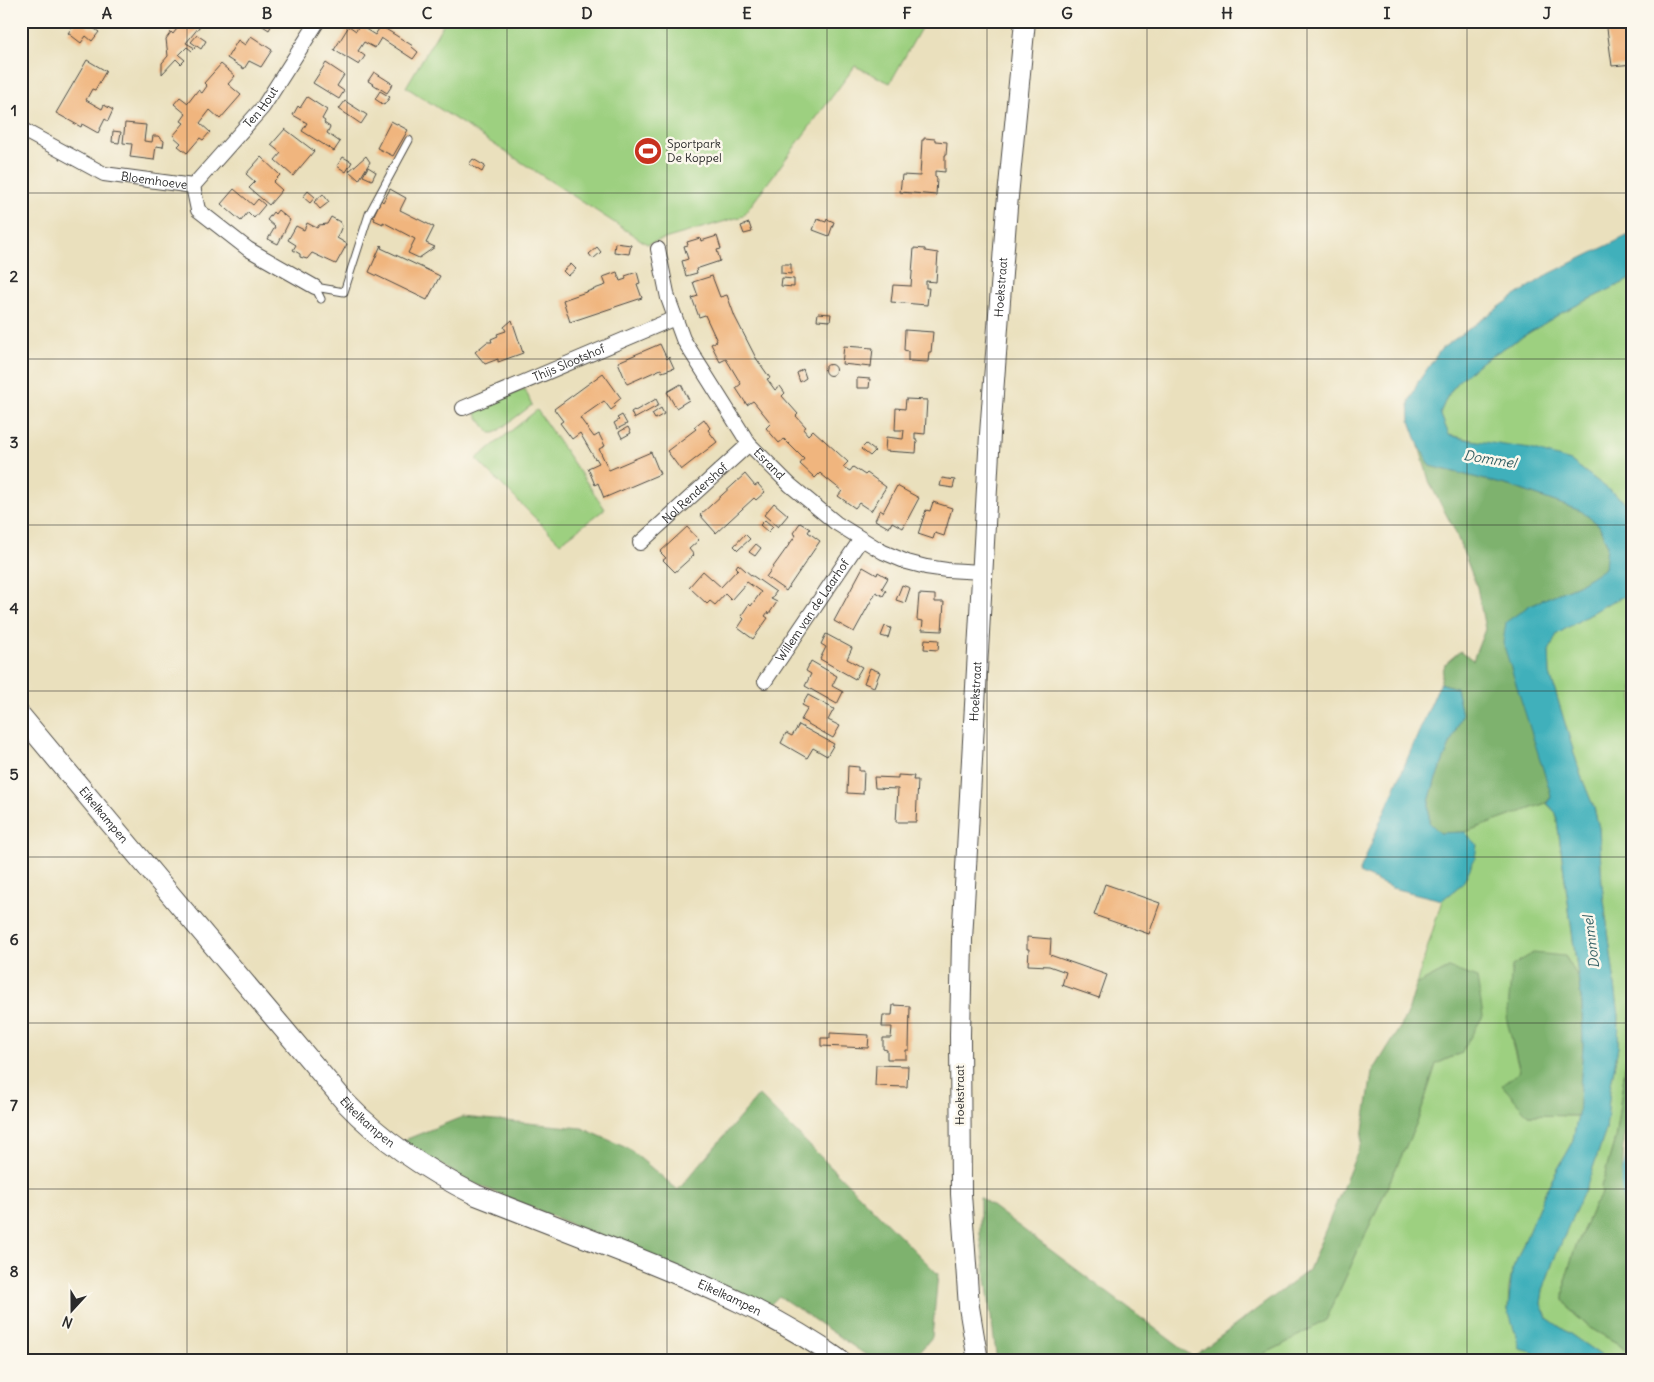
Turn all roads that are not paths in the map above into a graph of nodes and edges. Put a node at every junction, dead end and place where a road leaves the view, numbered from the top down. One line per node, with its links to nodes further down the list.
1 (318, 21): 5 (street, Ten Hout)
2 (1025, 21): 13 (street, Hoekstraat)
3 (21, 129): 5 (street, Bloemhoeve)
4 (409, 140): 7 (lane)
5 (193, 186): 7 (street, Bloemhoeve)
6 (658, 248): 8 (street, Esrand)
7 (318, 293)
8 (676, 318): 9 (street, Thijs Slootshof); 10 (street, Esrand)
9 (463, 408)
10 (749, 444): 11 (street, Esrand); 12 (street, Nol Rendershof)
11 (861, 539): 13 (street, Esrand); 14 (street, Willem van de Laarhof)
12 (640, 543)
13 (982, 572): 17 (street, Hoekstraat)
14 (765, 681)
15 (21, 716): 16 (street, Eikelkampen)
16 (841, 1361)
17 (978, 1361)

